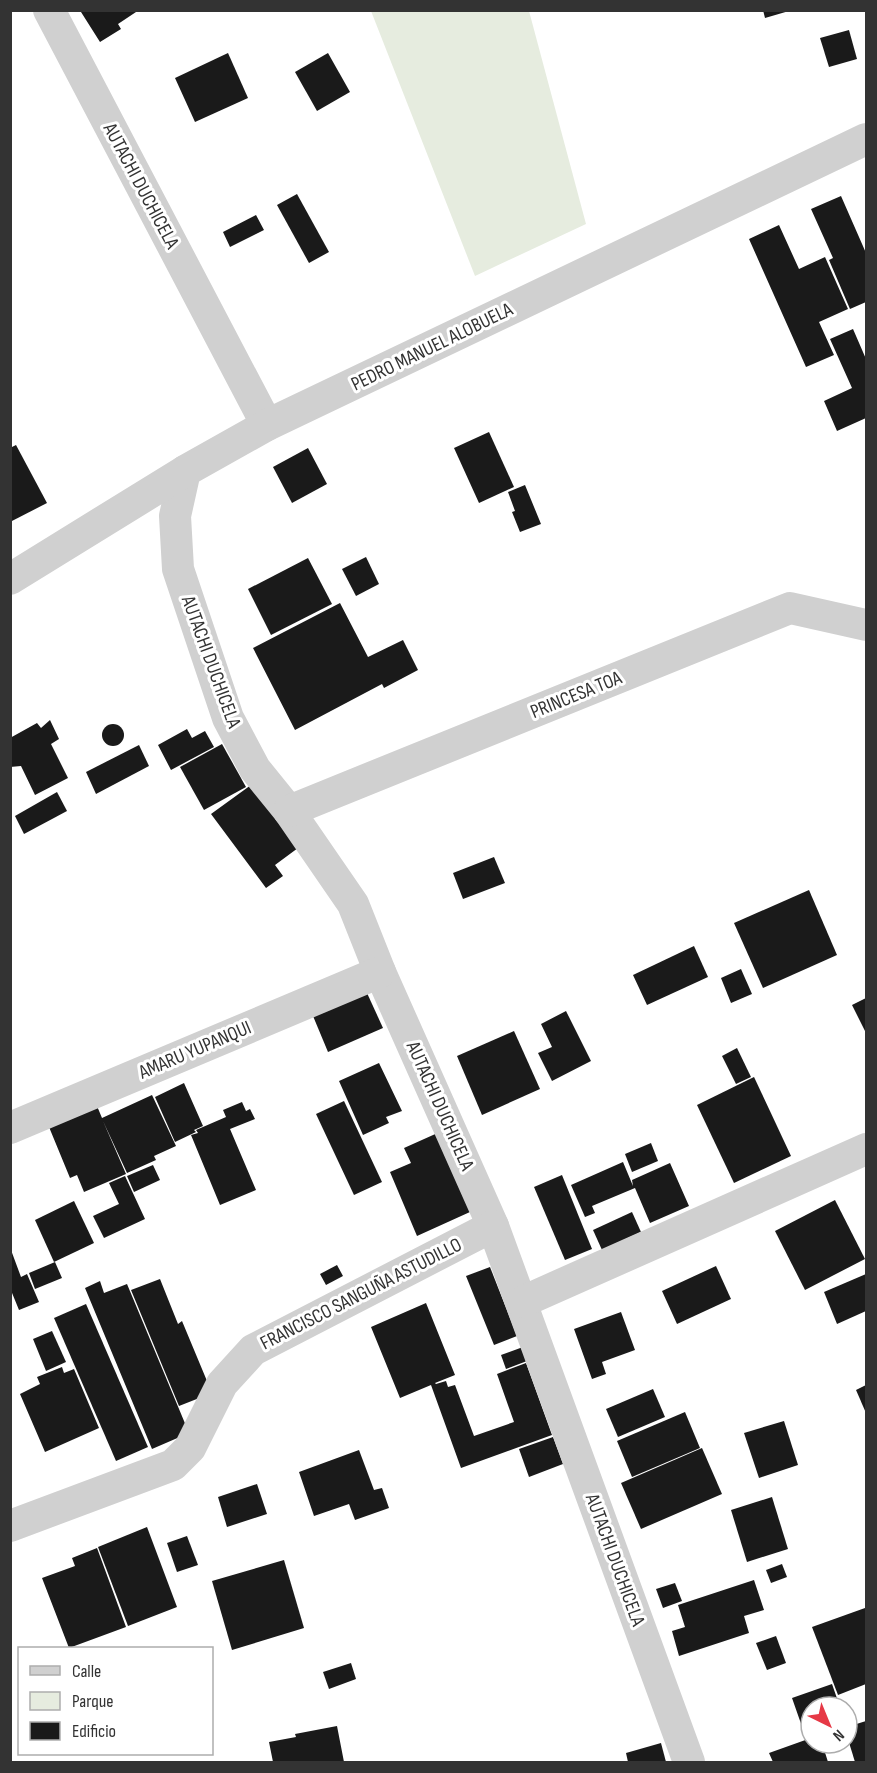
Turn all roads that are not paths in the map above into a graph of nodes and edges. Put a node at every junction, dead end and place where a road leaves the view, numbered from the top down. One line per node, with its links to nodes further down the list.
1 (49, 10): 3 (street, AUTACHI DUCHICELA)
2 (867, 139): 3 (street, PEDRO MANUEL ALOBUELA)
3 (267, 425): 4 (street, PEDRO MANUEL ALOBUELA)
4 (185, 471): 5 (street, PEDRO MANUEL ALOBUELA); 7 (street, AUTACHI DUCHICELA)
5 (10, 579)
6 (867, 625): 7 (street, PRINCESA TOA)
7 (289, 811): 8 (street, AUTACHI DUCHICELA)
8 (380, 972): 9 (street, AMARU YUPANQUI); 11 (street, AUTACHI DUCHICELA)
9 (10, 1128)
10 (867, 1149): 12 (street)
11 (493, 1226): 12 (street, AUTACHI DUCHICELA); 13 (street, FRANCISCO SANGUÑA ASTUDILLO)
12 (522, 1302): 14 (street, AUTACHI DUCHICELA)
13 (10, 1526)
14 (688, 1762)

